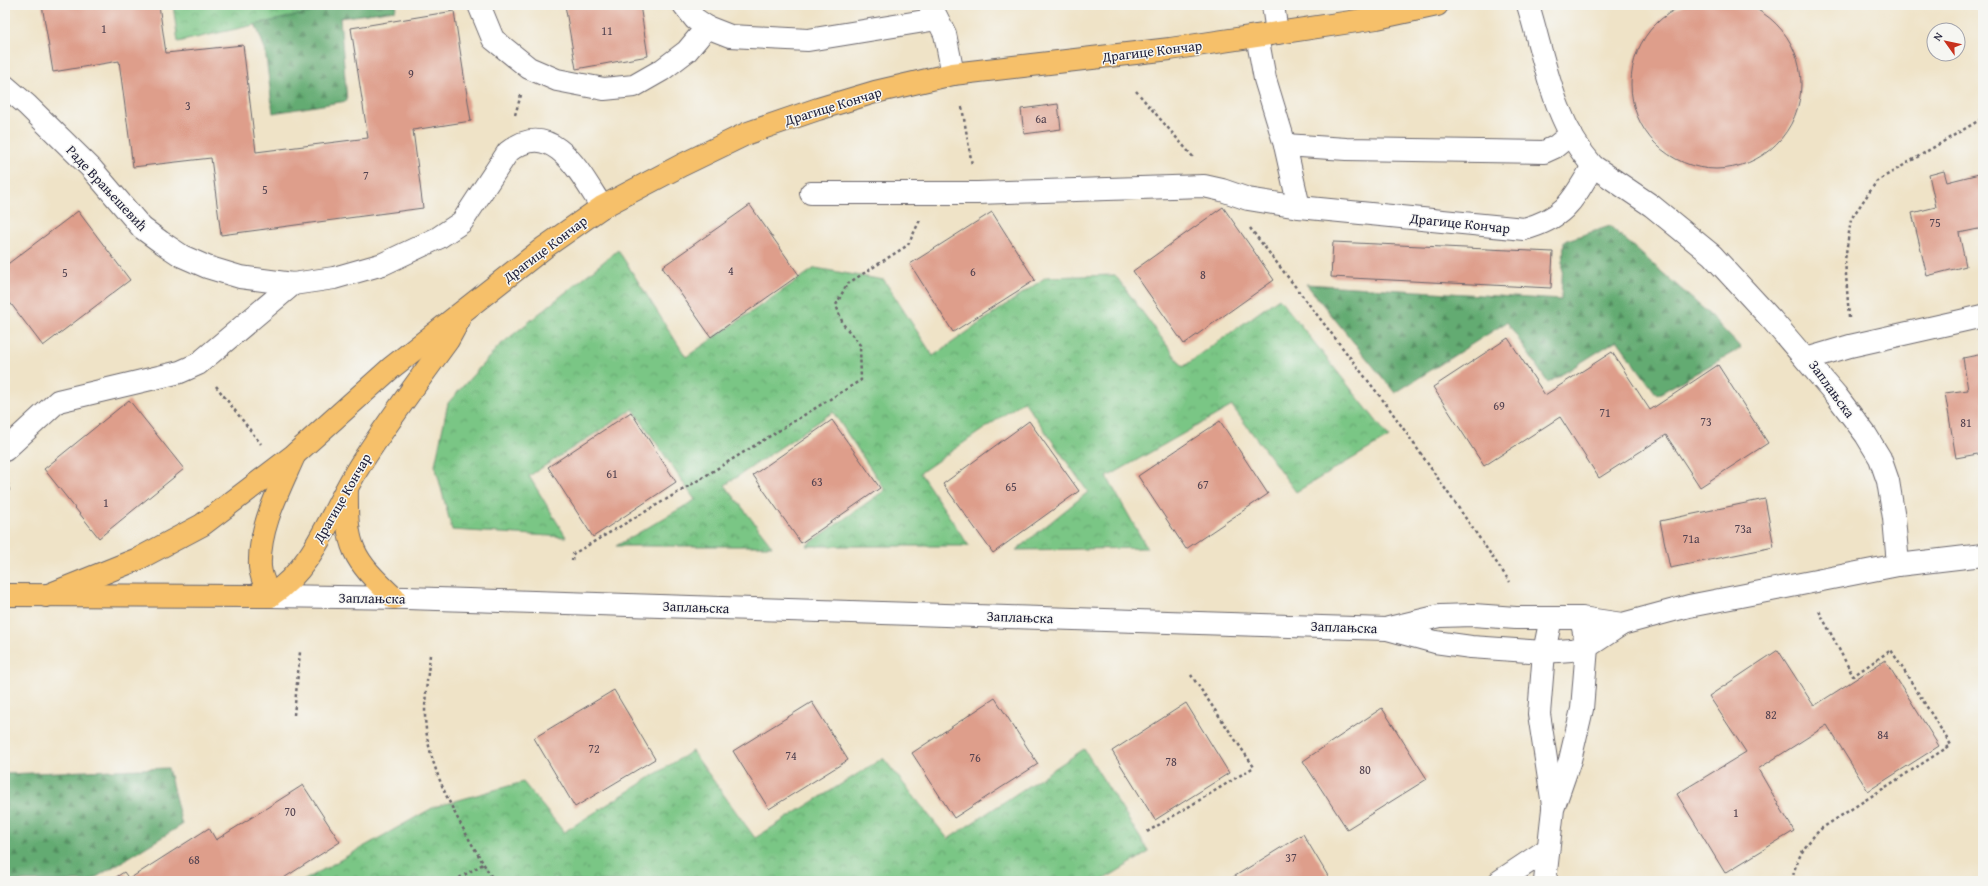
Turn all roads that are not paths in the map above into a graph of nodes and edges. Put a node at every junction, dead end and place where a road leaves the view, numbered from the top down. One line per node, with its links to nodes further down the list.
1 (479, 5): 7 (street)
2 (684, 5): 7 (street)
3 (1273, 5): 8 (street)
4 (1437, 5): 8 (main road, Драгице Кончар)
5 (1528, 5): 11 (street)
6 (934, 12): 7 (street); 9 (street)
7 (706, 27)
8 (1267, 34): 9 (main road, Драгице Кончар); 12 (street)
9 (953, 74): 15 (main road, Драгице Кончар)
10 (5, 86): 17 (street, Раде Врањешевић)
11 (1571, 134): 12 (street); 13 (street)
12 (1285, 145): 16 (street)
13 (1593, 166): 16 (street, Драгице Кончар); 20 (street)
14 (811, 193): 16 (street, Драгице Кончар)
15 (602, 207): 17 (street, Раде Врањешевић); 18 (main road, Драгице Кончар)
16 (1299, 207)
17 (293, 284): 21 (street)
18 (461, 314): 22 (main road, Драгице Кончар); 23 (main road, Драгице Кончар)
19 (1983, 316): 20 (street, Заплањска)
20 (1806, 359): 25 (street, Заплањска)
21 (5, 450)
22 (294, 455): 27 (main road, Драгице Кончар); 28 (main road)
23 (348, 484): 28 (main road, Драгице Кончар); 29 (main road)
24 (1983, 555): 25 (street, Заплањска)
25 (1898, 565): 32 (street, Заплањска)
26 (5, 595): 27 (main road, Заплањска)
27 (46, 596): 28 (main road, Заплањска)
28 (270, 596): 29 (street, Заплањска)
29 (394, 598): 33 (street, Заплањска)
30 (1551, 618): 31 (street, Заплањска); 33 (street, Заплањска); 35 (street)
31 (1581, 618): 32 (street, Заплањска); 34 (street)
32 (1622, 624): 34 (street, Заплањска)
33 (1387, 629): 35 (street, Заплањска)
34 (1587, 647): 35 (street, Заплањска); 36 (street)
35 (1544, 652): 36 (street)
36 (1553, 808): 37 (street)
37 (1548, 848): 38 (street); 39 (street)
38 (1500, 881)
39 (1545, 881)

